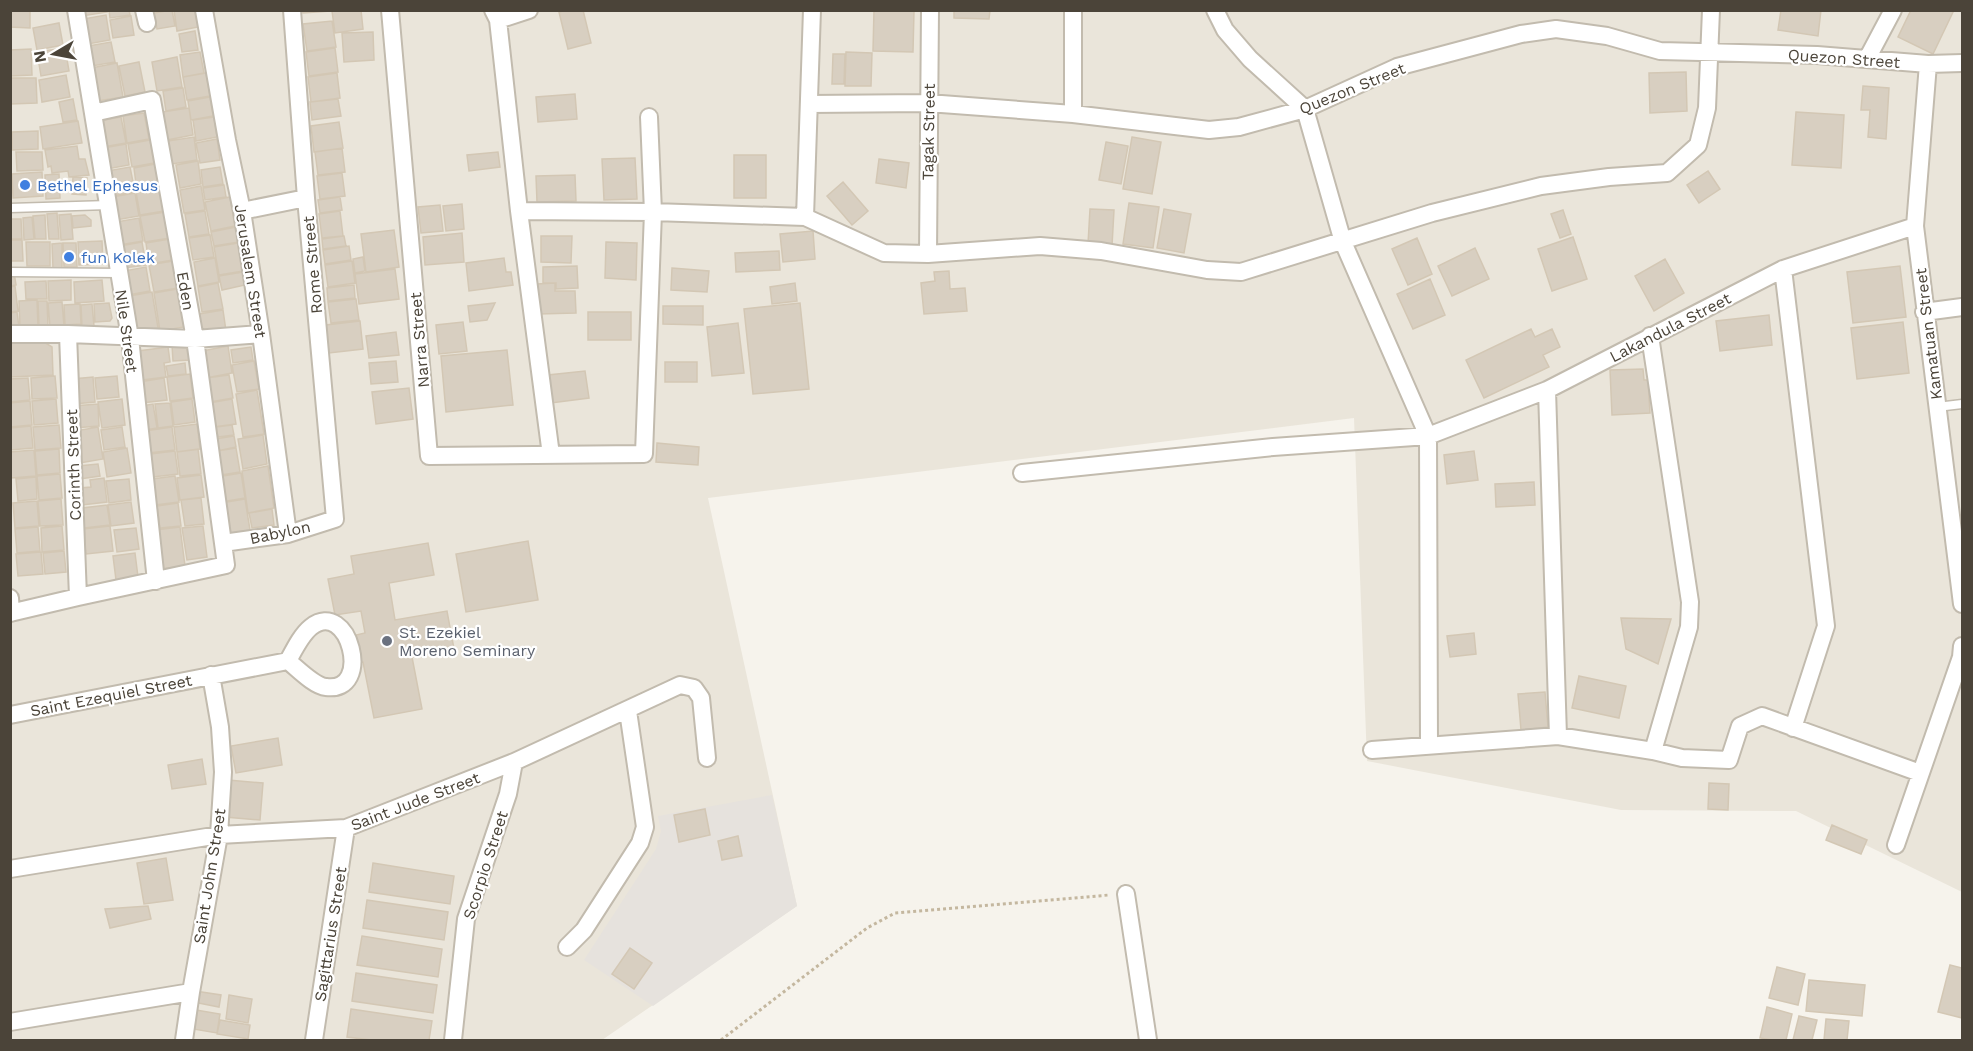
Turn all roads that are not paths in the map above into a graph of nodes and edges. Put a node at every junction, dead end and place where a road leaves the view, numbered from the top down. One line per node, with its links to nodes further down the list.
1 (76, 10): 20 (street, Nile Street)
2 (204, 10): 27 (street, Jerusalem Street)
3 (292, 10): 23 (street, Rome Street)
4 (390, 10): 48 (street, Narra Street)
5 (529, 10): 12 (street)
6 (812, 10): 18 (street)
7 (930, 10): 17 (street, Tagak Street)
8 (1073, 10): 21 (street)
9 (1215, 10): 19 (street)
10 (1711, 10): 13 (street)
11 (1893, 10): 14 (street)
12 (496, 15): 26 (street)
13 (1710, 53): 14 (street, Quezon Street); 19 (street, Quezon Street); 31 (street)
14 (1867, 59): 16 (street, Quezon Street)
15 (1962, 63): 16 (street, Quezon Street)
16 (1928, 64): 30 (street, Kamatuan Street)
17 (928, 103): 18 (street, Quezon Street); 21 (street, Quezon Street); 32 (street, Tagak Street)
18 (809, 104): 29 (street)
19 (1305, 109): 21 (street, Quezon Street); 31 (street)
20 (93, 113): 24 (street, Nile Street); 43 (street, Eden)
21 (1073, 114)
22 (649, 117): 28 (street)
23 (306, 198): 27 (street); 50 (street, Rome Street)
24 (109, 205): 25 (lane); 35 (street, Nile Street)
25 (10, 208)
26 (519, 211): 28 (street); 48 (street)
27 (242, 212): 40 (street, Jerusalem Street)
28 (652, 212): 29 (street); 48 (street, Narra Street)
29 (805, 217): 32 (street)
30 (1915, 226): 33 (street, Lakandula Street); 37 (street, Kamatuan Street)
31 (1342, 242): 32 (street); 47 (street)
32 (927, 255)
33 (1784, 269): 41 (street, Lakandula Street); 62 (street)
34 (10, 272): 35 (lane)
35 (119, 273): 42 (street, Nile Street)
36 (1962, 307): 37 (street)
37 (1924, 312): 46 (street, Kamatuan Street)
38 (10, 334): 39 (street)
39 (68, 334): 42 (street); 54 (street, Corinth Street)
40 (261, 334): 43 (street); 51 (street, Jerusalem Street)
41 (1650, 336): 44 (street, Lakandula Street); 66 (street)
42 (130, 338): 43 (street); 53 (street, Nile Street)
43 (195, 339): 52 (street, Eden)
44 (1547, 390): 47 (street, Lakandula Street); 63 (street)
45 (1962, 404): 46 (lane)
46 (1937, 407): 55 (street, Kamatuan Street)
47 (1428, 436): 49 (street, Lakandula Street); 64 (street)
48 (551, 454)
49 (1022, 473)
50 (335, 519): 51 (street, Babylon)
51 (288, 534): 52 (street, Babylon)
52 (223, 543): 53 (street, Eden)
53 (156, 581): 54 (street)
54 (78, 597): 56 (street)
55 (1962, 604)
56 (11, 608)
57 (1962, 646): 69 (street)
58 (288, 661): 59 (street, Saint Ezequiel Street)
59 (211, 675): 61 (street, Saint Ezequiel Street); 71 (street, Saint John Street)
60 (628, 711): 67 (street, Saint Jude Street); 68 (street, Saint Jude Street); 75 (street)
61 (10, 715)
62 (1792, 728): 66 (street); 69 (street)
63 (1558, 736): 64 (street); 66 (street)
64 (1429, 746): 65 (street)
65 (1372, 750)
66 (1653, 751)
67 (707, 758)
68 (514, 762): 70 (street, Saint Jude Street); 80 (street, Scorpio Street)
69 (1920, 773): 72 (street)
70 (346, 828): 71 (street, Saint Jude Street); 79 (street, Sagittarius Street)
71 (219, 835): 73 (street, Saint Jude Street); 76 (street, Saint John Street)
72 (1896, 845)
73 (10, 869)
74 (1126, 894): 81 (street)
75 (567, 947)
76 (190, 992): 77 (street); 78 (street, Saint John Street)
77 (10, 1022)
78 (184, 1041)
79 (314, 1041)
80 (453, 1041)
81 (1148, 1041)

